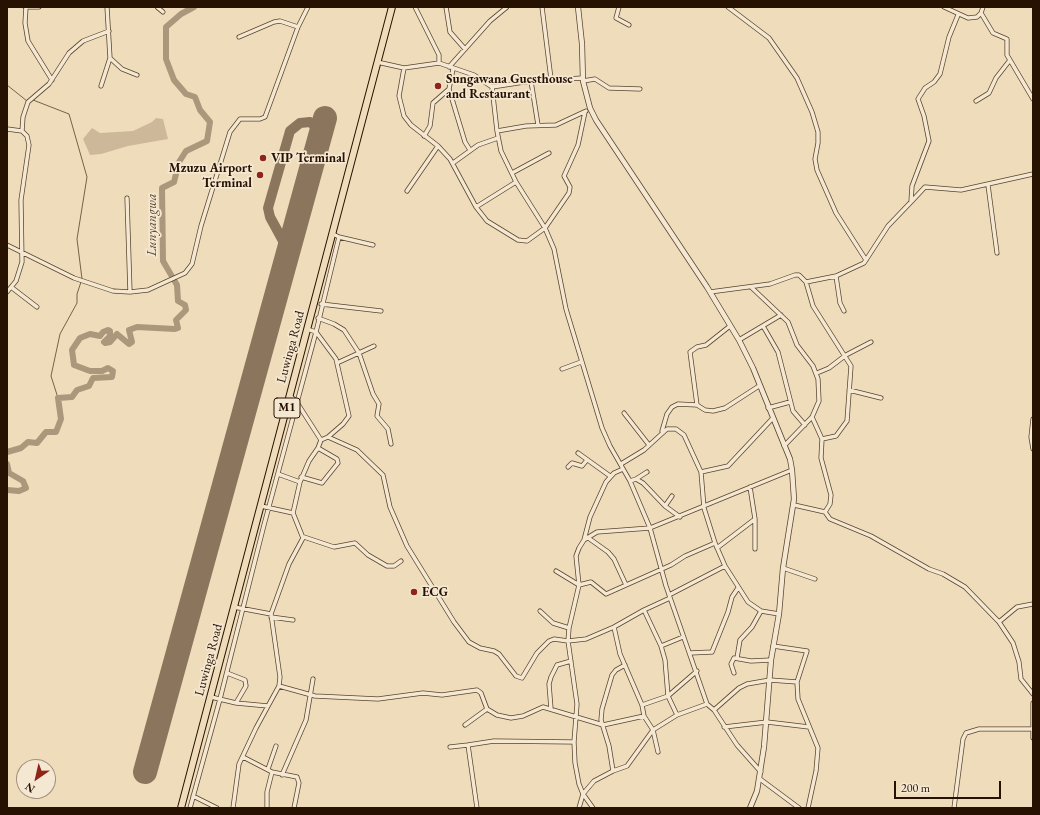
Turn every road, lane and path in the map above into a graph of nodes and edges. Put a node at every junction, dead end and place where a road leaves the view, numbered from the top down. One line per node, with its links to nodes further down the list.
1 (25, 7): 2 (street); 32 (street)
2 (40, 7)
3 (107, 7): 21 (street)
4 (157, 7): 16 (street)
5 (308, 7): 20 (street)
6 (392, 7): 26 (highway, Luwinga Road / M1)
7 (415, 7): 27 (street)
8 (446, 7): 23 (street)
9 (507, 7): 23 (street)
10 (542, 7): 31 (street)
11 (578, 7): 33 (street)
12 (619, 7): 19 (street)
13 (728, 7): 67 (street)
14 (944, 7): 18 (street)
15 (982, 7): 17 (street)
16 (163, 12)
17 (981, 13): 18 (street); 25 (street)
18 (958, 15): 59 (street)
19 (629, 25)
20 (298, 27): 22 (street); 73 (street)
21 (109, 32): 24 (street); 32 (street)
22 (239, 37)
23 (464, 49): 29 (street)
24 (110, 58): 30 (street); 35 (street)
25 (1010, 60): 39 (street); 40 (street)
26 (377, 62): 28 (street); 62 (highway, Luwinga Road / M1)
27 (439, 63): 28 (street); 29 (street)
28 (404, 68): 47 (street)
29 (451, 68): 36 (street); 37 (street)
30 (137, 75)
31 (551, 79): 33 (street); 34 (street)
32 (52, 80): 45 (street)
33 (583, 80): 38 (street); 41 (street)
34 (530, 81): 36 (street); 43 (street)
35 (101, 86)
36 (492, 87): 46 (street)
37 (449, 88): 47 (street); 50 (street)
38 (640, 89)
39 (1033, 99)
40 (976, 101)
41 (590, 108): 42 (street); 74 (street)
42 (586, 112): 43 (street); 61 (street)
43 (538, 125): 46 (street)
44 (7, 129): 45 (street)
45 (22, 131): 65 (street)
46 (497, 131): 48 (street)
47 (424, 136): 49 (street)
48 (498, 138): 50 (street); 53 (street)
49 (438, 146): 52 (street); 57 (street)
50 (470, 150): 52 (street)
51 (549, 153): 53 (street)
52 (453, 163): 60 (street)
53 (512, 173): 55 (street)
54 (1033, 174): 56 (street)
55 (516, 182): 60 (street); 61 (street)
56 (988, 185): 59 (street); 66 (street)
57 (407, 191)
58 (127, 198): 73 (street)
59 (911, 202): 67 (street)
60 (476, 207): 61 (street)
61 (545, 228): 90 (street)
62 (336, 235): 63 (street); 75 (street); 83 (highway, Luwinga Road / M1)
63 (373, 245)
64 (8, 247): 65 (street)
65 (23, 253): 70 (street); 73 (street)
66 (997, 253)
67 (866, 260): 68 (street)
68 (836, 276): 69 (street); 78 (street)
69 (806, 282): 71 (street); 89 (street)
70 (11, 287): 72 (street); 76 (street)
71 (751, 287): 74 (street); 79 (street)
72 (7, 292)
73 (130, 292)
74 (710, 292): 81 (street)
75 (321, 304): 77 (street); 80 (street)
76 (37, 308)
77 (381, 311)
78 (844, 311)
79 (781, 315): 82 (street); 93 (street)
80 (318, 318): 84 (street); 88 (street)
81 (730, 326): 85 (street); 100 (street)
82 (763, 326): 85 (street); 99 (street)
83 (307, 329): 84 (street); 96 (highway, Luwinga Road / M1)
84 (316, 332): 91 (street); 98 (street)
85 (739, 340): 94 (street)
86 (871, 342): 89 (street)
87 (374, 346): 88 (street)
88 (359, 353): 91 (street); 113 (street)
89 (846, 355): 93 (street); 95 (street)
90 (581, 362): 92 (street); 124 (street)
91 (337, 363): 110 (street)
92 (562, 369)
93 (817, 373): 103 (street)
94 (759, 386): 100 (street); 101 (street)
95 (849, 390): 97 (street); 111 (street)
96 (290, 396): 98 (street); 106 (highway, Luwinga Road / M1)
97 (881, 398)
98 (296, 402): 109 (street); 112 (street)
99 (790, 402): 101 (street); 107 (street)
100 (697, 405): 108 (street)
101 (768, 408): 104 (street)
102 (624, 414): 114 (street)
103 (812, 417): 107 (street); 111 (street)
104 (772, 419): 115 (street); 129 (street)
105 (1033, 419): 117 (street)
106 (282, 425): 109 (street); 118 (highway, Luwinga Road / M1)
107 (805, 425): 115 (street)
108 (662, 431): 114 (street); 129 (street)
109 (288, 432): 120 (street)
110 (328, 437): 112 (street); 184 (street)
111 (822, 439): 145 (street)
112 (321, 440): 116 (street)
113 (391, 444)
114 (649, 445): 124 (street)
115 (784, 446): 127 (street)
116 (318, 448): 132 (street); 132 (street)
117 (1033, 449)
118 (275, 452): 120 (street); 121 (highway, Luwinga Road / M1)
119 (578, 453): 122 (street)
120 (283, 456): 123 (street)
121 (274, 458): 123 (street); 136 (highway, Luwinga Road / M1)
122 (587, 460): 125 (street); 131 (street)
123 (281, 463): 130 (street)
124 (620, 464): 126 (street)
125 (568, 467)
126 (623, 469): 131 (street); 134 (street)
127 (792, 470): 137 (street); 140 (street)
128 (647, 472): 133 (street)
129 (701, 472): 144 (street)
130 (278, 474): 135 (street); 138 (street)
131 (610, 476): 153 (street)
132 (301, 477): 135 (street)
133 (636, 479): 134 (street); 142 (street)
134 (630, 481): 151 (street)
135 (300, 482): 146 (street)
136 (266, 487): 138 (street); 141 (highway, Luwinga Road / M1)
137 (750, 487): 144 (street); 148 (street)
138 (274, 488): 143 (street)
139 (672, 496): 142 (street)
140 (794, 505): 145 (street); 163 (street)
141 (261, 506): 143 (street); 149 (highway, Luwinga Road / M1)
142 (665, 506): 147 (street)
143 (269, 508): 146 (street); 150 (street)
144 (704, 508): 147 (street); 155 (street)
145 (825, 512): 180 (street)
146 (293, 513): 152 (street)
147 (680, 517): 151 (street)
148 (755, 519): 157 (street); 158 (street)
149 (256, 524): 150 (street); 154 (highway, Luwinga Road / M1)
150 (264, 525): 156 (street)
151 (650, 528): 153 (street); 164 (street)
152 (304, 537): 161 (street); 178 (street)
153 (586, 538): 167 (street); 168 (street)
154 (251, 543): 156 (street); 159 (highway, Luwinga Road / M1)
155 (715, 544): 157 (street); 164 (street)
156 (258, 546): 160 (street)
157 (717, 548): 162 (street)
158 (755, 549)
159 (249, 551): 160 (street); 172 (highway, Luwinga Road / M1)
160 (256, 554): 173 (street)
161 (402, 562)
162 (725, 566): 169 (street); 170 (street)
163 (783, 568): 166 (street); 177 (street)
164 (662, 570): 168 (street); 170 (street)
165 (556, 571): 167 (street)
166 (816, 579)
167 (579, 585): 168 (street); 182 (street)
168 (626, 585)
169 (738, 588): 175 (street); 187 (street)
170 (670, 597): 174 (street); 183 (street)
171 (1033, 604): 180 (street)
172 (234, 607): 173 (street); 202 (highway, Luwinga Road / M1)
173 (242, 610): 178 (street); 194 (street)
174 (644, 610): 181 (street); 185 (street)
175 (760, 611): 177 (street); 188 (street)
176 (540, 612): 182 (street)
177 (779, 614): 186 (street)
178 (272, 616): 179 (street); 198 (street)
179 (293, 620)
180 (999, 622): 199 (street)
181 (614, 627): 184 (street); 191 (street)
182 (569, 628): 184 (street)
183 (683, 637): 185 (street); 187 (street)
184 (568, 641): 190 (street)
185 (661, 646): 201 (street)
186 (773, 646): 189 (street); 197 (street)
187 (690, 653): 192 (street)
188 (737, 658): 189 (street); 193 (street)
189 (771, 660): 196 (street)
190 (571, 661): 210 (street); 214 (street)
191 (625, 665): 207 (street); 216 (street)
192 (697, 671): 201 (street); 206 (street)
193 (734, 673)
194 (227, 674): 203 (street); 204 (street)
195 (313, 679): 200 (street)
196 (770, 680): 197 (street); 211 (street); 215 (street)
197 (797, 682): 219 (street)
198 (279, 686): 200 (street); 208 (street)
199 (1033, 694)
200 (311, 695): 209 (street); 233 (street)
201 (668, 696): 207 (street); 212 (street)
202 (211, 697): 203 (street); 237 (highway, Luwinga Road / M1)
203 (220, 699): 204 (street); 236 (street)
204 (236, 703): 208 (street)
205 (1033, 703): 220 (street)
206 (707, 704): 211 (street); 212 (street)
207 (642, 705): 213 (street)
208 (268, 706): 228 (street)
209 (487, 709): 210 (street); 217 (street)
210 (551, 709): 214 (street)
211 (714, 710): 218 (street)
212 (677, 715): 221 (street)
213 (644, 716): 216 (street); 221 (street)
214 (576, 718): 216 (street); 223 (street)
215 (767, 722): 218 (street); 219 (street); 232 (street)
216 (603, 725): 230 (street)
217 (465, 726)
218 (724, 727): 232 (street)
219 (809, 728): 248 (street)
220 (1032, 729): 222 (street); 249 (street)
221 (653, 730): 227 (street); 230 (street)
222 (1033, 738)
223 (574, 742): 224 (street); 235 (street)
224 (468, 745): 226 (street); 243 (street)
225 (276, 746): 229 (street)
226 (450, 747)
227 (658, 752)
228 (243, 757): 229 (street); 240 (street)
229 (268, 769): 231 (street)
230 (612, 771): 235 (street)
231 (272, 772): 233 (street); 241 (street)
232 (761, 772): 234 (street)
233 (282, 775): 242 (street)
234 (760, 779): 246 (street); 247 (street)
235 (583, 794): 244 (street); 245 (street)
236 (193, 796): 238 (street); 239 (street)
237 (181, 808)
238 (190, 808)
239 (217, 808)
240 (233, 808)
241 (267, 808)
242 (294, 808)
243 (477, 808)
244 (579, 808)
245 (593, 808)
246 (750, 808)
247 (799, 808)
248 (808, 808)
249 (954, 808)

